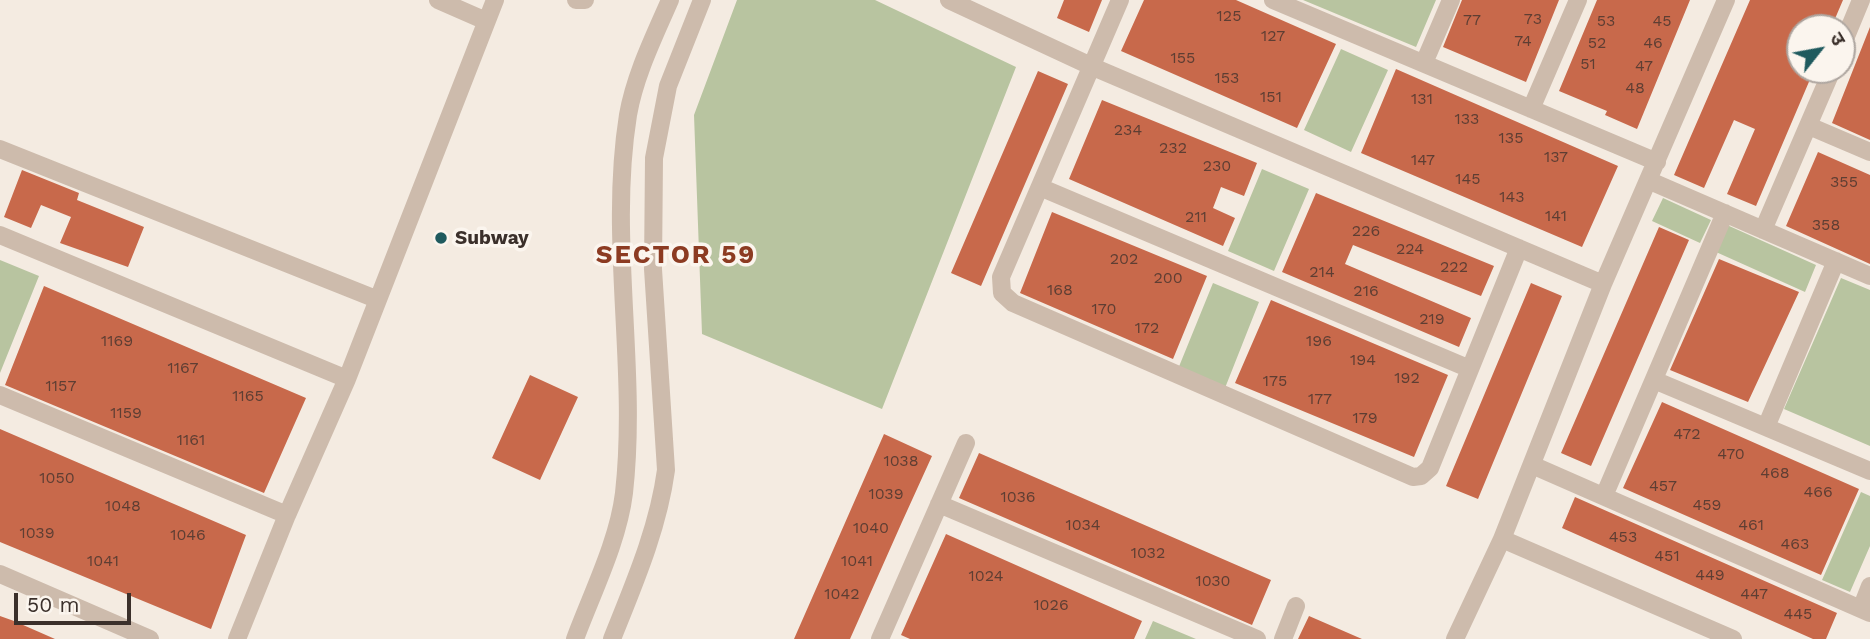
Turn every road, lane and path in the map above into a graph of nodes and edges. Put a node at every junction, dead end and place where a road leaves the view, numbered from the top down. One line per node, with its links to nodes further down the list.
1 (438, 0): 13 (street)
2 (495, 0): 13 (street)
3 (576, 0): 4 (street)
4 (585, 0)
5 (670, 0): 50 (street)
6 (702, 0): 51 (street)
7 (948, 0): 15 (street)
8 (1120, 0): 15 (street)
9 (1273, 0): 14 (street)
10 (1451, 0): 14 (street)
11 (1578, 0): 17 (street)
12 (1726, 0): 21 (street)
13 (486, 21): 31 (street)
14 (1424, 64): 17 (street)
15 (1093, 67): 23 (street); 27 (street)
16 (1826, 84): 18 (street)
17 (1531, 109): 21 (street)
18 (1809, 127): 20 (street); 25 (street)
19 (0, 149): 31 (street)
20 (1870, 152)
21 (1657, 162): 22 (street)
22 (1650, 181): 24 (street); 30 (street)
23 (1042, 188): 32 (street); 32 (street)
24 (1725, 214): 25 (street); 34 (street)
25 (1763, 230): 28 (street)
26 (0, 235): 33 (street)
27 (1519, 248): 30 (street); 32 (street)
28 (1836, 261): 29 (street); 36 (street)
29 (1870, 276)
30 (1604, 284): 38 (street)
31 (376, 299): 33 (street)
32 (1470, 369)
33 (347, 379): 42 (street)
34 (1654, 380): 36 (street); 40 (street)
35 (0, 395): 42 (street)
36 (1766, 427): 39 (street)
37 (966, 443): 41 (street)
38 (1532, 465): 40 (street); 43 (street)
39 (1870, 471)
40 (1604, 496): 47 (street)
41 (939, 504): 52 (street); 53 (street)
42 (286, 515): 49 (street)
43 (1502, 539): 55 (street); 56 (street)
44 (0, 575): 48 (street)
45 (1870, 586): 47 (street)
46 (1296, 606): 54 (street)
47 (1865, 611)
48 (150, 639)
49 (237, 639)
50 (575, 639)
51 (612, 639)
52 (880, 639)
53 (1257, 639)
54 (1283, 639)
55 (1455, 639)
56 (1733, 639)

